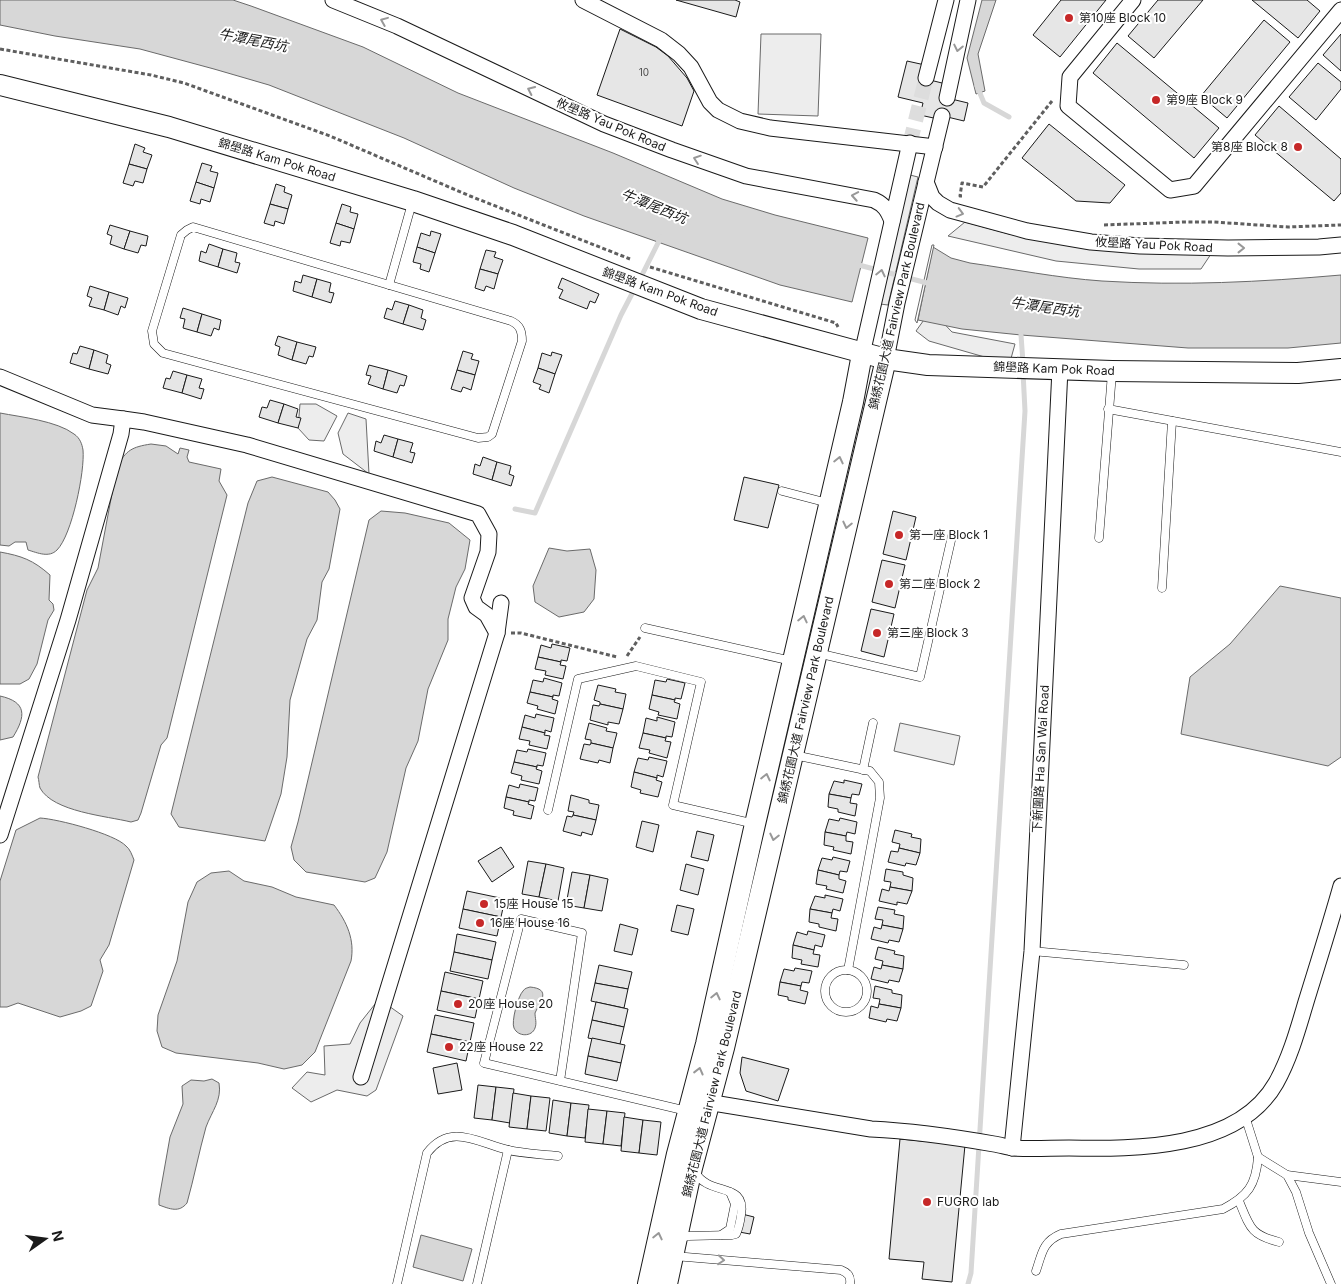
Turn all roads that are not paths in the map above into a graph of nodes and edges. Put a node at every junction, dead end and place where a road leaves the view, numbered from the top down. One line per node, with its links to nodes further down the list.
1 (333, 0): 17 (street, 攸壆路 Yau Pok Road, one-way to 1)
2 (582, 0): 13 (street)
3 (946, 0): 9 (street)
4 (968, 0): 11 (street, one-way to 11)
5 (1133, 0): 8 (street)
6 (1337, 0): 7 (street)
7 (1341, 3)
8 (1341, 10)
9 (926, 78)
10 (0, 85): 16 (street, 錦壆路 Kam Pok Road)
11 (947, 98)
12 (942, 116): 14 (street, 錦綉花園大道 Fairview Park Boulevard)
13 (910, 143): 14 (street); 17 (street, 錦綉花園大道 Fairview Park Boulevard)
14 (935, 147): 15 (street, 錦綉花園大道 Fairview Park Boulevard)
15 (926, 182): 18 (street, 攸壆路 Yau Pok Road, one-way to 18); 21 (street, 錦綉花園大道 Fairview Park Boulevard)
16 (412, 201): 19 (lane); 20 (street, 錦壆路 Kam Pok Road)
17 (891, 225): 20 (street, 錦綉花園大道 Fairview Park Boulevard, one-way to 17)
18 (1341, 245)
19 (389, 285): 19 (lane)
20 (862, 354): 21 (street, 錦壆路 Kam Pok Road); 31 (street, 錦綉花園大道 Fairview Park Boulevard, one-way to 20)
21 (886, 359): 22 (street, 錦壆路 Kam Pok Road); 38 (street, 錦綉花園大道 Fairview Park Boulevard, one-way to 38)
22 (1060, 369): 24 (street, 錦壆路 Kam Pok Road); 47 (street, 下新圍路 Ha San Wai Road)
23 (1341, 369): 24 (street, 錦壆路 Kam Pok Road)
24 (1112, 371): 26 (lane)
25 (0, 377): 27 (street)
26 (1108, 410): 28 (lane); 33 (lane)
27 (123, 420): 37 (street); 45 (street)
28 (1172, 421): 29 (lane); 34 (lane)
29 (1341, 452)
30 (782, 492): 31 (lane)
31 (830, 504): 39 (street, 錦綉花園大道 Fairview Park Boulevard, one-way to 31)
32 (952, 536): 38 (lane)
33 (1099, 538)
34 (1162, 588)
35 (501, 603): 37 (street)
36 (645, 628): 39 (lane)
37 (497, 634): 50 (street)
38 (817, 653): 41 (street, 錦綉花園大道 Fairview Park Boulevard)
39 (793, 661): 44 (street, 錦綉花園大道 Fairview Park Boulevard, one-way to 39)
40 (873, 723): 42 (lane)
41 (793, 755): 42 (lane); 52 (street, 錦綉花園大道 Fairview Park Boulevard, one-way to 52)
42 (863, 770): 49 (lane)
43 (548, 810): 44 (lane)
44 (754, 824): 52 (street, 錦綉花園大道 Fairview Park Boulevard, one-way to 44)
45 (0, 835)
46 (1341, 886): 53 (street)
47 (1032, 951): 48 (lane); 54 (street, 下新圍路 Ha San Wai Road)
48 (1184, 965)
49 (848, 970): 49 (lane)
50 (361, 1077)
51 (560, 1081): 51 (lane); 52 (lane)
52 (699, 1107): 54 (street); 58 (street, 錦綉花園大道 Fairview Park Boulevard); 67 (street, 錦綉花園大道 Fairview Park Boulevard, one-way to 52)
53 (1245, 1116): 54 (street); 57 (lane)
54 (1012, 1148)
55 (508, 1150): 56 (lane); 65 (lane); 66 (lane)
56 (558, 1156)
57 (1258, 1156): 59 (lane); 61 (lane)
58 (692, 1168): 63 (street, 錦綉花園大道 Fairview Park Boulevard); 63 (lane)
59 (1287, 1175): 60 (lane); 70 (lane)
60 (1341, 1182)
61 (1239, 1201): 62 (lane); 64 (lane)
62 (1280, 1242)
63 (674, 1249): 68 (street, 錦綉花園大道 Fairview Park Boulevard); 69 (lane, one-way to 69)
64 (1036, 1272)
65 (397, 1284)
66 (477, 1284)
67 (648, 1284)
68 (666, 1284)
69 (850, 1284)
70 (1331, 1284)

